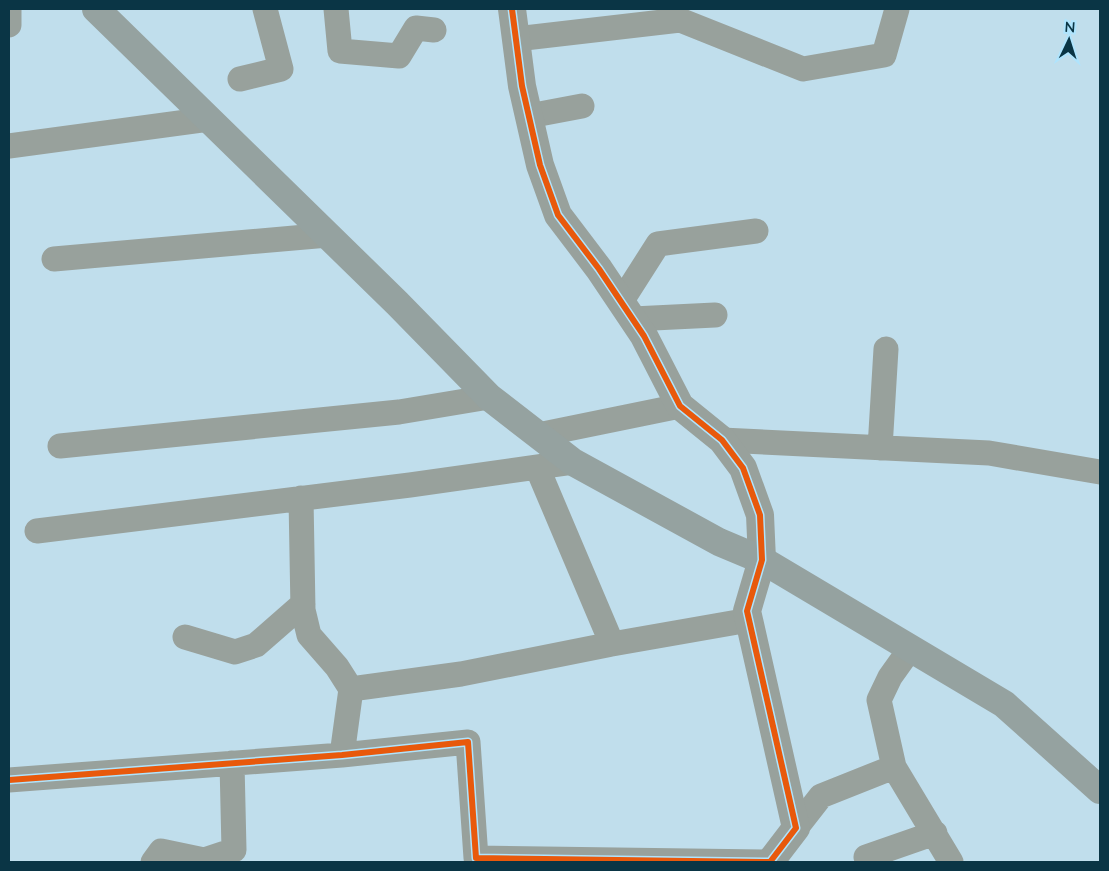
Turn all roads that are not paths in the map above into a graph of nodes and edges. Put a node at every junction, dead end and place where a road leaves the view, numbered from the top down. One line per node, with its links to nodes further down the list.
1 (9, 9): 8 (street)
2 (96, 9): 14 (main road)
3 (266, 9): 11 (street)
4 (336, 9): 9 (street)
5 (512, 9): 10 (street)
6 (897, 9): 7 (street)
7 (681, 15): 10 (street)
8 (9, 25)
9 (434, 30)
10 (516, 39): 13 (street)
11 (240, 78)
12 (582, 106): 13 (street)
13 (529, 116): 19 (street)
14 (209, 119): 15 (street); 17 (main road)
15 (9, 146)
16 (756, 231): 19 (street)
17 (328, 235): 18 (street); 22 (main road)
18 (54, 259)
19 (627, 310): 20 (street); 23 (street)
20 (715, 315)
21 (886, 349): 27 (street)
22 (489, 397): 24 (main road); 26 (street)
23 (680, 406): 24 (street); 25 (street)
24 (538, 435): 28 (main road)
25 (722, 440): 27 (street); 33 (street)
26 (60, 446)
27 (880, 448): 30 (street)
28 (573, 462): 29 (street); 33 (main road)
29 (537, 468): 31 (street); 37 (street)
30 (1100, 472)
31 (301, 498): 32 (street); 34 (street)
32 (37, 531)
33 (762, 560): 35 (street); 38 (main road)
34 (303, 604): 36 (street); 39 (street)
35 (749, 620): 37 (street); 45 (street)
36 (185, 637)
37 (612, 644): 39 (street)
38 (910, 649): 42 (street); 44 (main road)
39 (351, 689): 40 (street)
40 (342, 755): 41 (street); 49 (street)
41 (232, 763): 43 (street); 48 (street)
42 (894, 767): 45 (street); 46 (street)
43 (9, 780)
44 (1100, 790)
45 (796, 828): 49 (street)
46 (935, 833): 47 (street); 50 (street)
47 (866, 856)
48 (153, 862)
49 (770, 862)
50 (952, 862)

